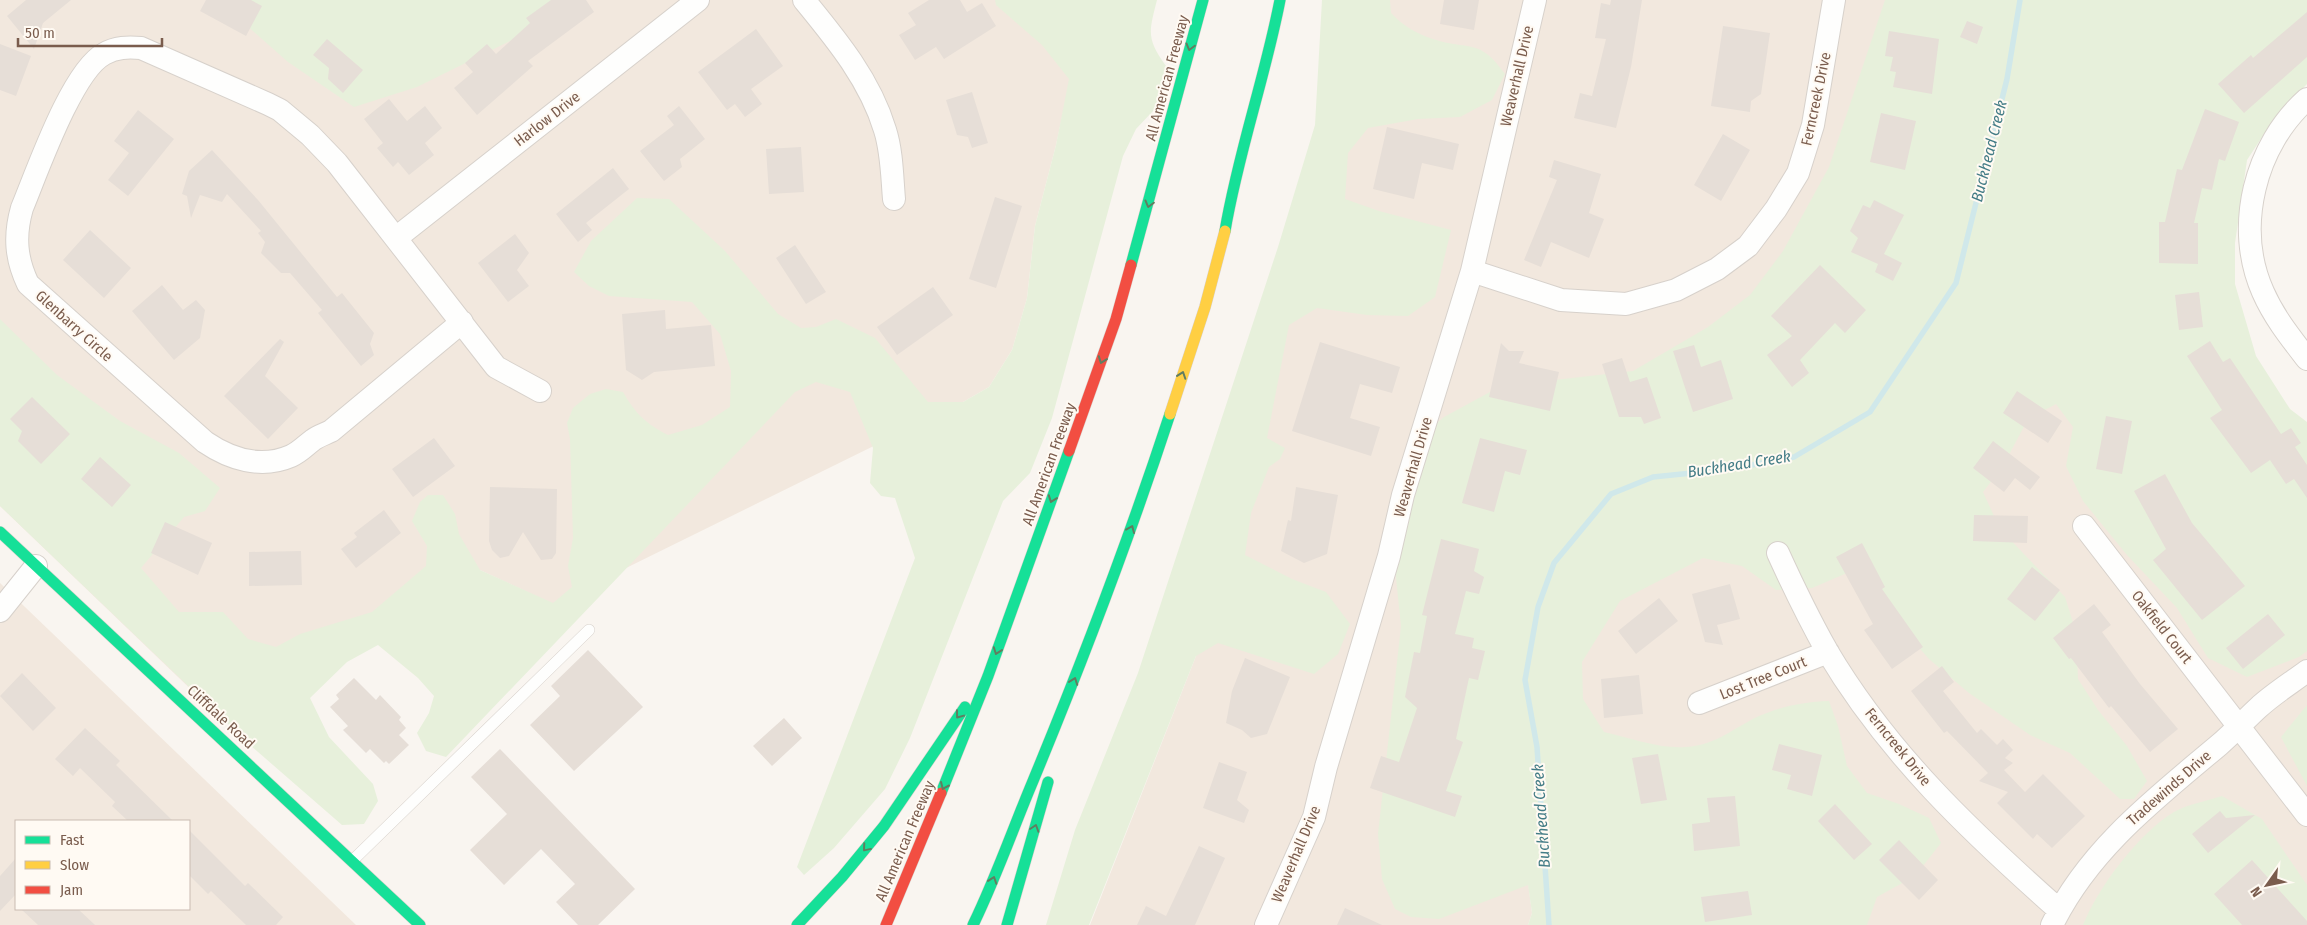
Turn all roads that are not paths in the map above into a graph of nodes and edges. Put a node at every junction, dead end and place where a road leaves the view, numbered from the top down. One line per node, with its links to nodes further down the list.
1 (698, 0): 9 (street, Harlow Drive)
2 (804, 0): 8 (street)
3 (1203, 0): 22 (main road, All American Freeway, one-way to 22)
4 (1280, 0): 24 (main road, one-way to 4)
5 (1535, 0): 10 (street, Weaverhall Drive)
6 (1834, 0): 10 (street, Ferncreek Drive)
7 (2307, 99): 12 (street)
8 (894, 199)
9 (396, 238): 11 (street, Glenbarry Circle); 11 (street, Glenbarry Circle)
10 (1472, 271): 34 (street, Weaverhall Drive)
11 (462, 322): 13 (street)
12 (2307, 359)
13 (540, 391)
14 (2084, 526): 25 (street, Oakfield Court)
15 (0, 532): 17 (main road, Cliffdale Road)
16 (1778, 553): 20 (street, Ferncreek Drive)
17 (36, 566): 18 (street); 27 (main road, Cliffdale Road)
18 (0, 611)
19 (589, 630): 27 (lane)
20 (1828, 652): 23 (street, Lost Tree Court); 28 (street, Ferncreek Drive)
21 (2307, 671): 25 (street, Tradewinds Drive)
22 (988, 676): 30 (main road, one-way to 30); 31 (main road, All American Freeway, one-way to 31)
23 (1699, 703)
24 (1062, 712): 32 (main road, one-way to 24); 33 (main road, one-way to 24)
25 (2240, 727): 26 (street, Oakfield Court); 28 (street, Tradewinds Drive)
26 (2307, 815)
27 (352, 861): 29 (main road, Cliffdale Road)
28 (2055, 918)
29 (420, 925)
30 (797, 925)
31 (886, 925)
32 (973, 925)
33 (1007, 925)
34 (1266, 925)

